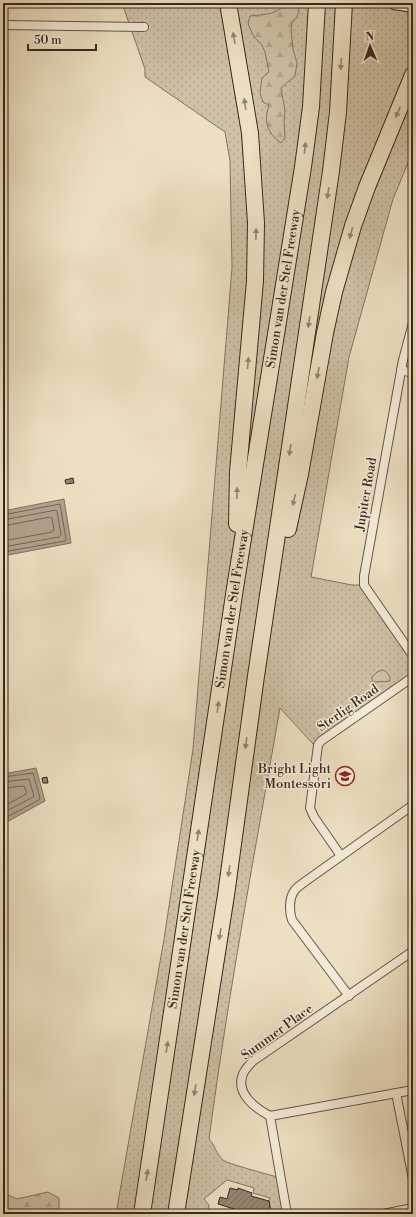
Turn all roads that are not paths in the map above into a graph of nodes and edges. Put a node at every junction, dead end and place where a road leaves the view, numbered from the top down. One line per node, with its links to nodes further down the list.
1 (228, 3): 12 (highway, one-way to 1)
2 (317, 3): 12 (highway, Simon van der Stel Freeway, one-way to 2)
3 (344, 3): 13 (highway, one-way to 13)
4 (394, 3): 5 (main road)
5 (413, 6)
6 (3, 24): 7 (street)
7 (144, 27)
8 (413, 76): 13 (highway, one-way to 13)
9 (413, 323): 10 (street, Jupiter Road)
10 (401, 370): 11 (street); 14 (street, Jupiter Road)
11 (413, 373)
12 (235, 588): 25 (highway, Simon van der Stel Freeway, one-way to 12)
13 (266, 608): 26 (highway, one-way to 26)
14 (413, 656)
15 (413, 677): 17 (street, Sterlig Road)
16 (413, 806): 17 (street)
17 (341, 856): 19 (street)
18 (413, 951): 19 (street, Summer Place)
19 (349, 996): 22 (street, Summer Place)
20 (413, 1090): 21 (street)
21 (396, 1093): 22 (street); 23 (street)
22 (270, 1116): 27 (street)
23 (413, 1179)
24 (413, 1208): 28 (street)
25 (142, 1214)
26 (176, 1214)
27 (288, 1214)
28 (383, 1214)

